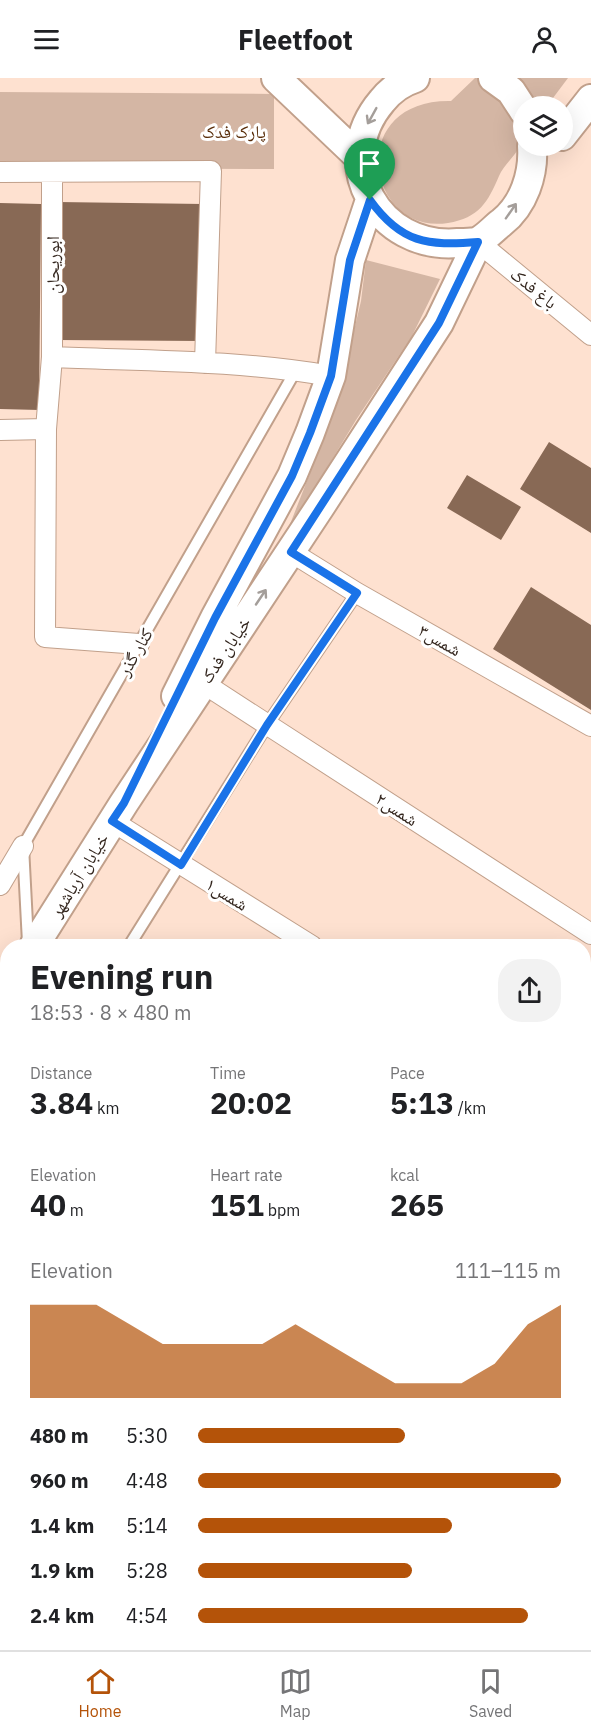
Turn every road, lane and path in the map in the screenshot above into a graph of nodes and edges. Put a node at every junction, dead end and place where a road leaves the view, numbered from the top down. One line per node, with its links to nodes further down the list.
1 (276, 78): 9 (main road)
2 (408, 78): 9 (main road, one-way to 9)
3 (493, 78): 4 (main road)
4 (514, 96)
5 (591, 99): 6 (main road)
6 (573, 122)
7 (531, 156): 12 (main road)
8 (547, 156): 12 (main road)
9 (360, 159): 13 (main road)
10 (0, 172): 11 (street)
11 (52, 172): 16 (street, ابوریحان); 17 (street)
12 (530, 179): 14 (main road, one-way to 12)
13 (370, 200): 14 (main road); 19 (main road, خیابان فدک)
14 (478, 242): 15 (street, باغ فدک); 22 (main road, خیابان فدک)
15 (591, 335)
16 (52, 357): 17 (street); 20 (street, ابوریحان)
17 (205, 363): 18 (street)
18 (296, 370): 19 (street); 24 (lane, کنار گذر)
19 (331, 376): 28 (main road, خیابان فدک)
20 (46, 429): 21 (street); 24 (street, ابوریحان)
21 (0, 430)
22 (291, 552): 23 (street, شمس۳); 25 (main road, خیابان فدک, one-way to 22)
23 (357, 593): 26 (lane); 27 (street, شمس۳)
24 (139, 644): 29 (lane, کنار گذر)
25 (203, 683): 26 (street, شمس۲); 28 (main road, خیابان فدک)
26 (267, 725): 30 (lane); 32 (street, شمس۲)
27 (591, 726)
28 (118, 812): 30 (street, شمس۱); 34 (main road, خیابان آریاشهر)
29 (23, 846): 31 (street); 33 (lane)
30 (181, 865): 35 (lane); 36 (street, شمس۱)
31 (0, 885)
32 (591, 934)
33 (28, 939)
34 (38, 939)
35 (133, 939)
36 (301, 939)

